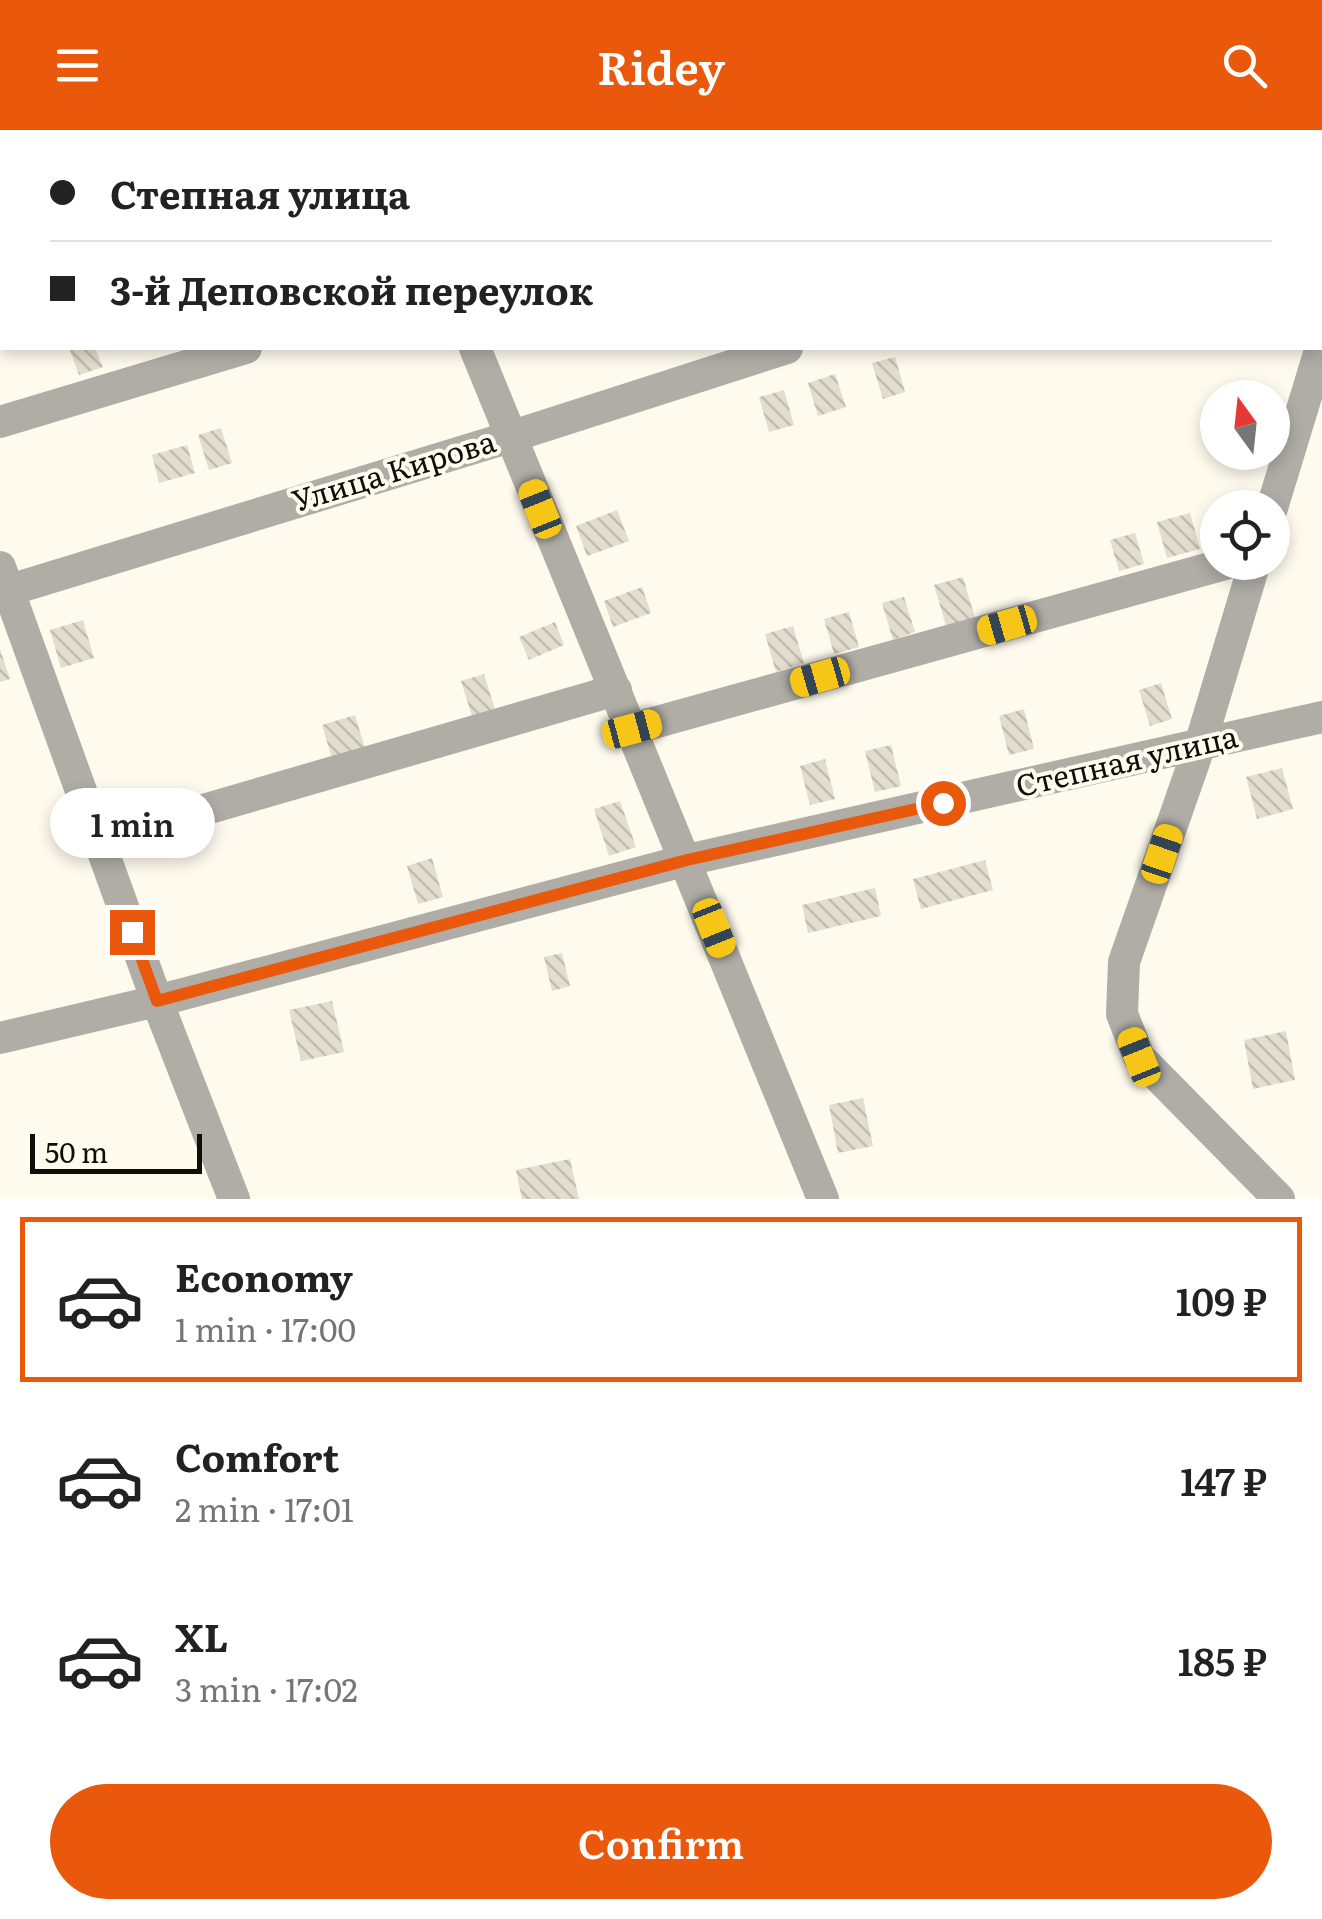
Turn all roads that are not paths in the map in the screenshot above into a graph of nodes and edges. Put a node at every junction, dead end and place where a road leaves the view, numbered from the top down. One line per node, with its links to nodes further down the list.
1 (239, 350): 5 (street)
2 (476, 350): 6 (street)
3 (780, 350): 6 (street, Улица Кирова)
4 (1320, 350): 7 (street)
5 (0, 422)
6 (510, 437): 10 (street, Улица Кирова); 11 (street)
7 (1277, 490)
8 (1200, 571): 13 (street)
9 (1250, 580): 14 (street)
10 (3, 584): 15 (street)
11 (616, 690): 13 (street); 15 (street)
12 (1322, 717): 14 (street, Степная улица)
13 (632, 729): 16 (street)
14 (1200, 745): 16 (street, Степная улица); 21 (street)
15 (94, 828): 17 (street)
16 (687, 860): 17 (street, Степная улица); 20 (street)
17 (157, 1001): 18 (street, Степная улица); 19 (street)
18 (0, 1038)
19 (234, 1199)
20 (823, 1199)
21 (1279, 1199)

